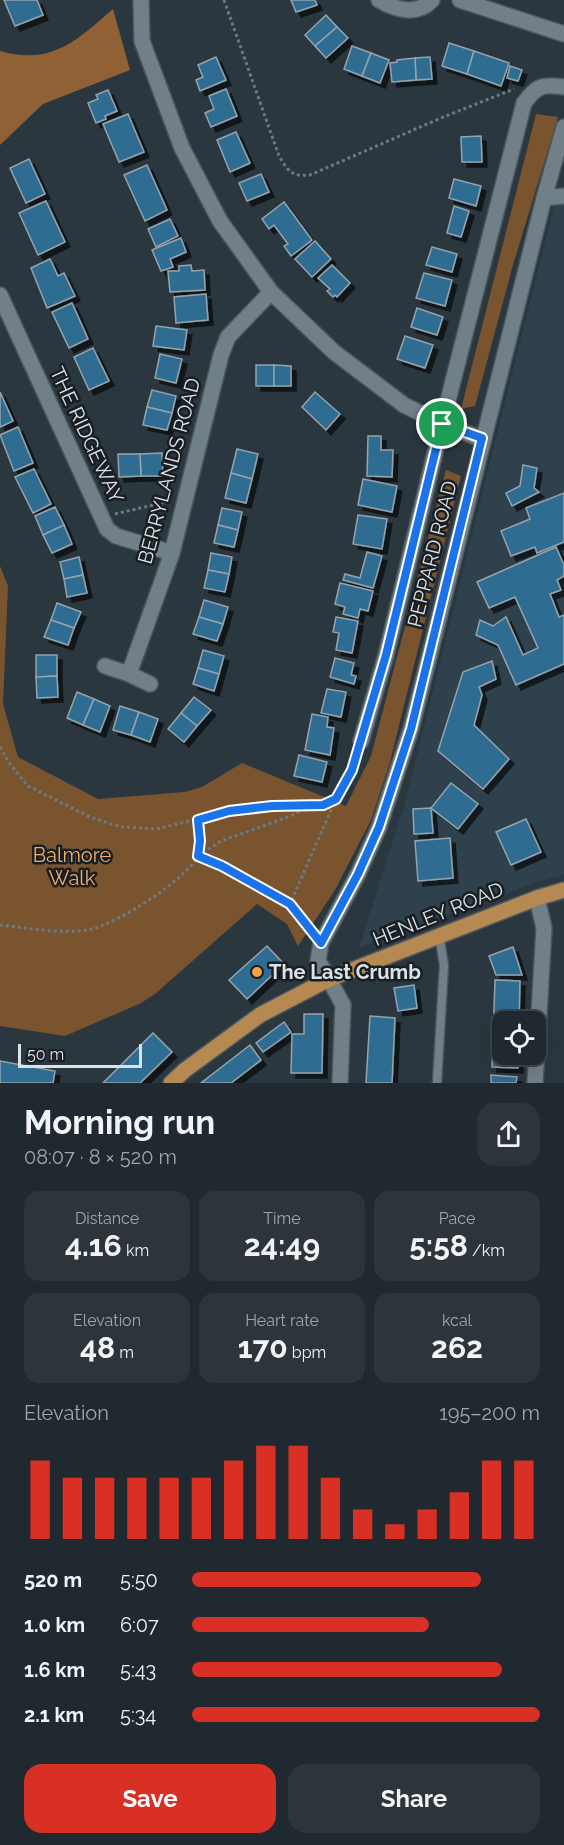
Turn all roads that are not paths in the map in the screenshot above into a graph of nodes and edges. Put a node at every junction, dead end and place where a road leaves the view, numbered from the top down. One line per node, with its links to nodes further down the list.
1 (141, 0): 10 (street)
2 (379, 0): 3 (street)
3 (432, 0)
4 (460, 0): 5 (street)
5 (564, 33)
6 (564, 87): 12 (street, PEPPARD ROAD)
7 (564, 127): 9 (street, PEPPARD ROAD)
8 (564, 196): 9 (street)
9 (544, 198): 13 (street, PEPPARD ROAD)
10 (271, 292): 12 (street); 14 (street, BERRYLANDS ROAD)
11 (0, 295): 14 (street, THE RIDGEWAY)
12 (442, 424): 13 (street); 18 (street, PEPPARD ROAD)
13 (482, 438): 23 (street, PEPPARD ROAD)
14 (172, 553): 16 (street, BERRYLANDS ROAD)
15 (105, 666): 16 (street)
16 (129, 674): 17 (street)
17 (150, 684)
18 (361, 741): 19 (lane)
19 (352, 770)
20 (564, 890): 21 (main road, HENLEY ROAD)
21 (537, 898): 22 (main road, HENLEY ROAD); 27 (street)
22 (439, 935): 23 (main road, HENLEY ROAD); 26 (lane)
23 (329, 979): 24 (main road, HENLEY ROAD); 25 (street)
24 (171, 1083)
25 (340, 1083)
26 (437, 1083)
27 (535, 1083)

